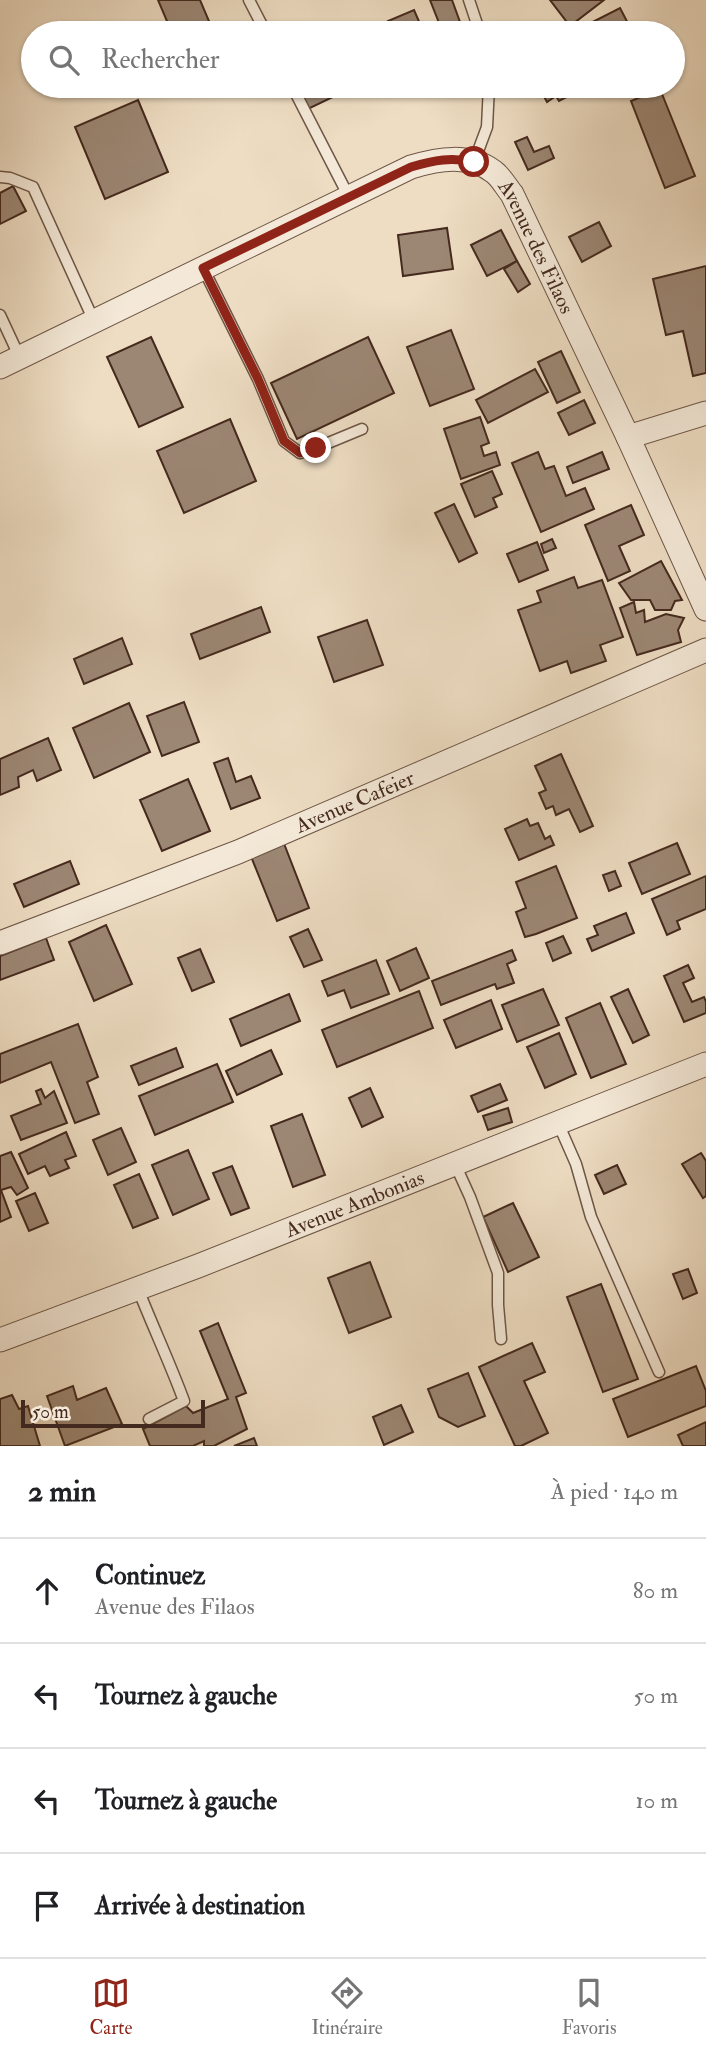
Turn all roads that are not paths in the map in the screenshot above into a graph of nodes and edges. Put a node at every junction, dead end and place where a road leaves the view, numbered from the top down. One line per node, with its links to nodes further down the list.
1 (249, 0): 3 (lane)
2 (469, 0): 4 (lane)
3 (260, 21)
4 (476, 21)
5 (298, 98): 9 (lane)
6 (488, 98): 7 (lane)
7 (474, 162): 9 (street, Avenue des Filaos); 16 (street, Avenue des Filaos)
8 (0, 177): 12 (lane)
9 (349, 197): 10 (street, Avenue des Filaos)
10 (203, 268): 12 (street, Avenue des Filaos); 15 (lane)
11 (0, 315): 13 (lane)
12 (94, 321): 13 (street, Avenue des Filaos)
13 (10, 362)
14 (706, 413): 16 (street)
15 (362, 429)
16 (628, 437): 17 (street, Avenue des Filaos)
17 (706, 609)
18 (706, 650): 19 (street, Avenue Cafeier)
19 (0, 943)
20 (706, 1064): 21 (street, Avenue Ambonias)
21 (558, 1123): 22 (street, Avenue Ambonias); 26 (lane)
22 (455, 1164): 23 (street, Avenue Ambonias); 24 (lane)
23 (138, 1289): 25 (street, Avenue Ambonias); 27 (lane)
24 (501, 1339)
25 (0, 1340)
26 (659, 1372)
27 (149, 1419)

